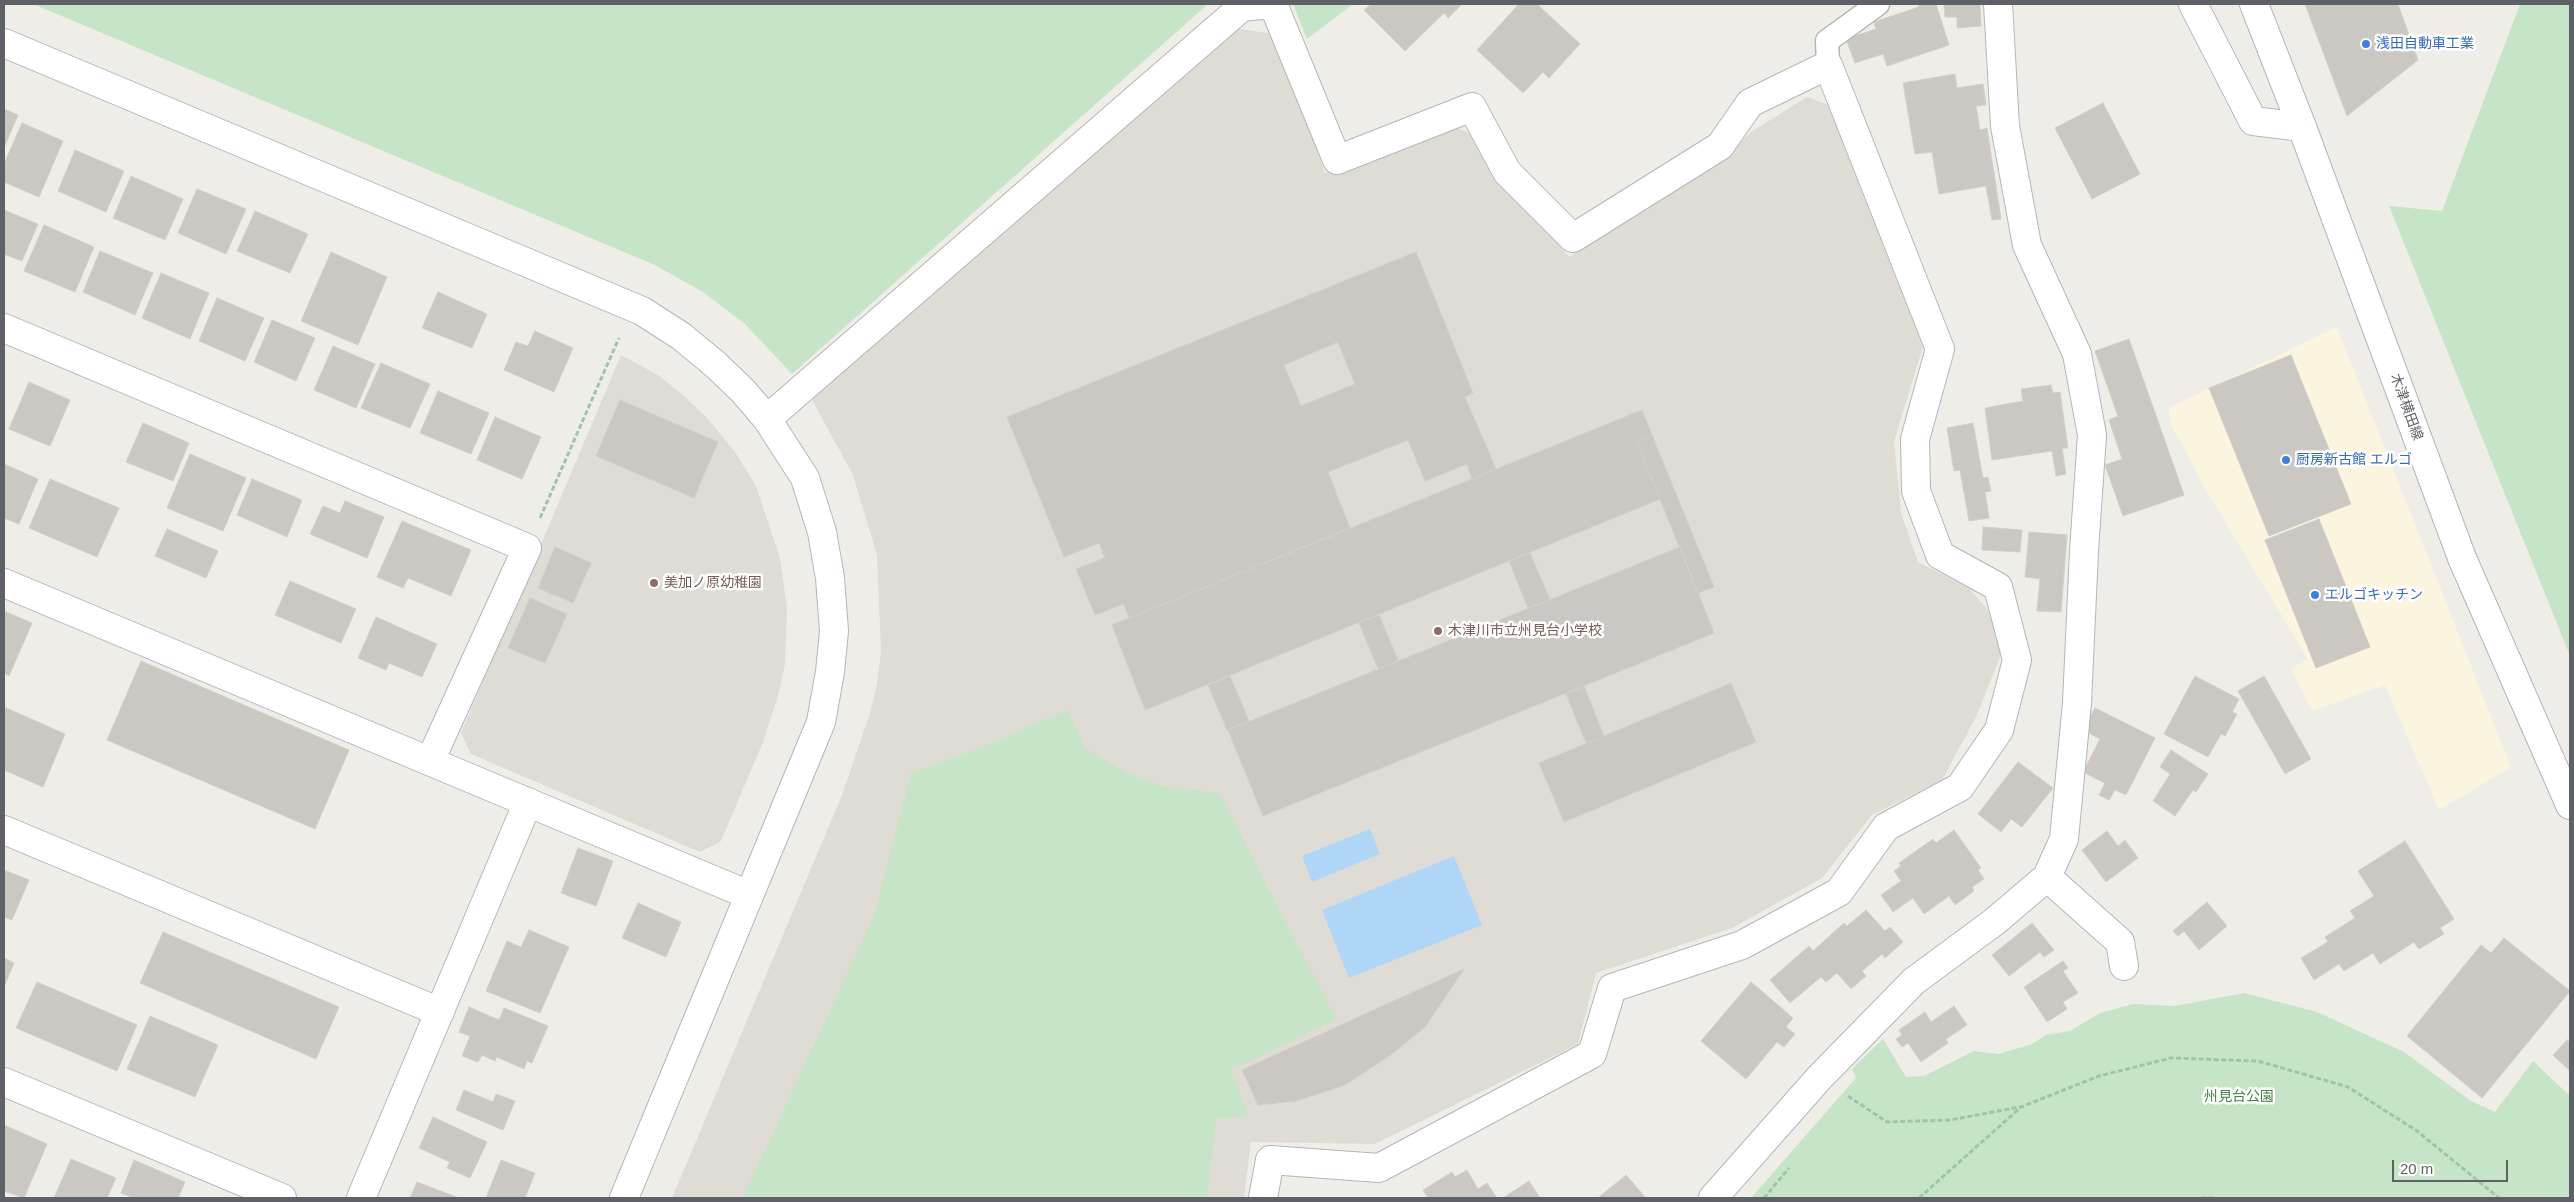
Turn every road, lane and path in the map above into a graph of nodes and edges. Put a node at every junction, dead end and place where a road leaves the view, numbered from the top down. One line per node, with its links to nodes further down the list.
1 (1271, 4): 7 (street); 11 (street)
2 (1878, 4): 7 (lane)
3 (1998, 4): 18 (street)
4 (2193, 4): 8 (street)
5 (2254, 4): 8 (street, 木津横田線)
6 (4, 43): 11 (street)
7 (1828, 65): 28 (street)
8 (2302, 127): 16 (street, 木津横田線)
9 (4, 328): 12 (street)
10 (619, 337): 12 (path)
11 (767, 418): 19 (street)
12 (527, 548): 14 (street)
13 (4, 582): 14 (street)
14 (430, 761): 15 (street)
15 (528, 802): 19 (street); 21 (street)
16 (2570, 805)
17 (4, 830): 21 (street)
18 (2047, 876): 20 (street); 22 (street)
19 (749, 894): 27 (street)
20 (2124, 966)
21 (440, 1012): 26 (street)
22 (1820, 1077): 24 (path); 29 (street)
23 (4, 1082): 25 (street)
24 (2021, 1107): 30 (path); 33 (path)
25 (282, 1198)
26 (361, 1198)
27 (624, 1198)
28 (1263, 1198)
29 (1713, 1198)
30 (1919, 1198)
31 (2201, 1198): 32 (path)
32 (2216, 1198)
33 (2499, 1198)

